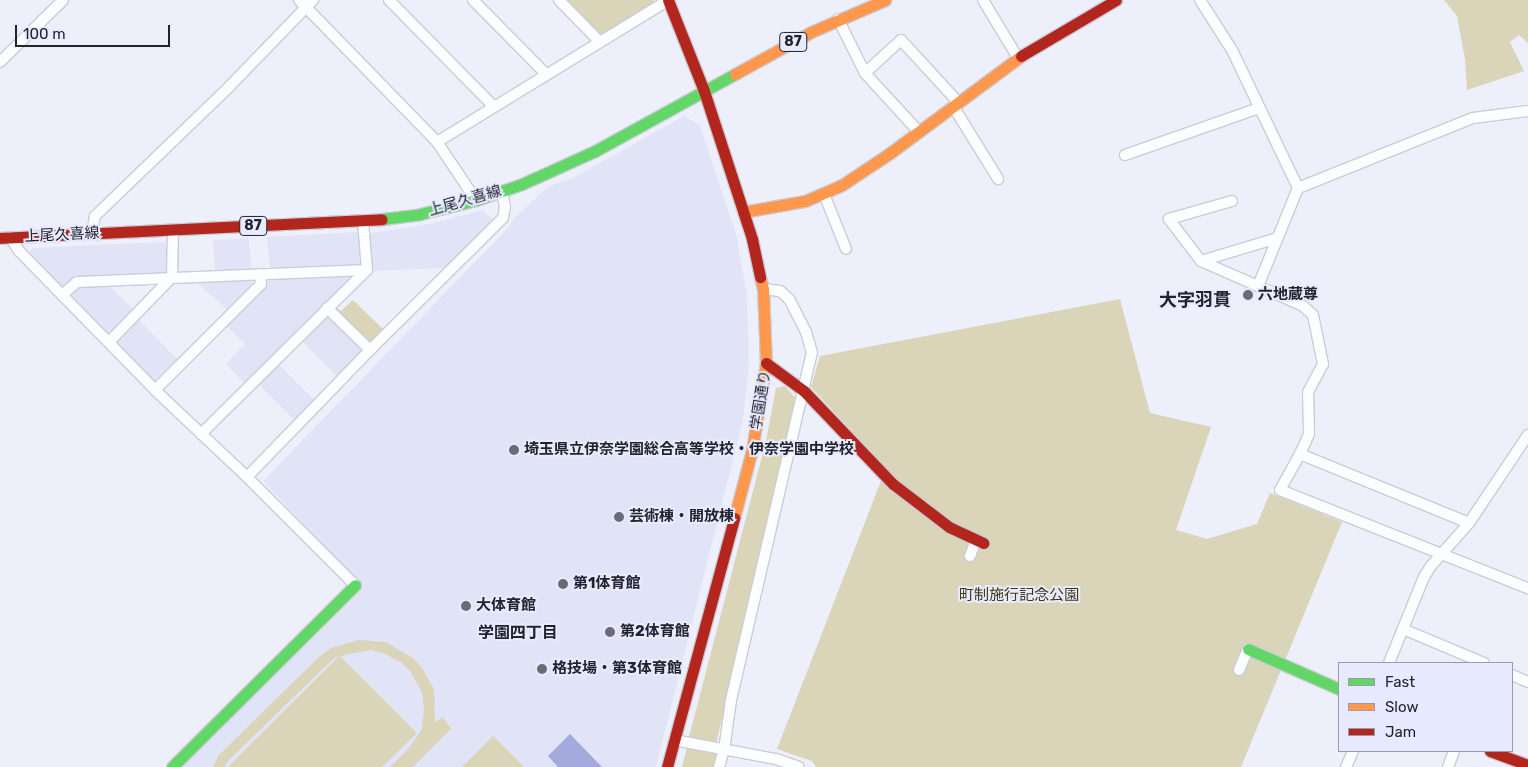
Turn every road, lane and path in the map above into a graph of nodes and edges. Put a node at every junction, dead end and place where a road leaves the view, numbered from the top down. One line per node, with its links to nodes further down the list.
1 (63, 0): 14 (street)
2 (389, 0): 19 (street)
3 (473, 0): 16 (street)
4 (559, 0): 12 (street)
5 (668, 0): 12 (street); 17 (street, 学園通り)
6 (885, 0): 11 (street, 上尾久喜線 / 87)
7 (984, 0): 13 (street)
8 (1116, 0): 13 (street)
9 (1200, 0): 20 (street)
10 (306, 2): 23 (street); 34 (street)
11 (838, 19): 15 (street); 17 (street, 上尾久喜線 / 87)
12 (600, 42): 16 (street)
13 (1018, 58): 18 (street)
14 (0, 62)
15 (865, 73): 18 (street); 22 (street)
16 (546, 74): 19 (street)
17 (704, 91): 27 (street, 上尾久喜線 / 87); 31 (street, 学園通り)
18 (956, 104): 22 (street); 25 (street)
19 (493, 106): 23 (street)
20 (1260, 108): 24 (street); 26 (street)
21 (1528, 112): 26 (street)
22 (919, 132): 28 (street)
23 (437, 142): 29 (street)
24 (1125, 155)
25 (998, 179)
26 (1298, 188): 36 (street)
27 (502, 191): 29 (street, 上尾久喜線 / 87); 47 (street)
28 (824, 194): 31 (street); 37 (street)
29 (476, 200): 32 (street, 上尾久喜線 / 87)
30 (1232, 201): 38 (street)
31 (744, 212): 43 (street, 学園通り)
32 (363, 221): 33 (street, 上尾久喜線 / 87); 39 (street)
33 (173, 230): 34 (street, 上尾久喜線 / 87); 41 (street)
34 (92, 233): 35 (street, 上尾久喜線 / 87)
35 (5, 238): 44 (street)
36 (1277, 238): 38 (street); 42 (street)
37 (846, 249)
38 (1201, 261): 42 (street)
39 (367, 270): 40 (street); 45 (street)
40 (260, 274): 41 (street); 49 (street)
41 (172, 277): 44 (street); 46 (street)
42 (1258, 286): 53 (street)
43 (763, 289): 48 (street, 学園通り); 50 (street)
44 (62, 295): 46 (street)
45 (327, 308): 47 (street); 51 (street)
46 (109, 342): 49 (street)
47 (370, 350): 54 (street)
48 (766, 363): 50 (street); 69 (street, 学園通り)
49 (155, 390): 51 (street)
50 (804, 391): 56 (street); 70 (street)
51 (201, 434): 54 (street)
52 (1528, 435): 55 (street)
53 (1300, 454): 55 (street); 57 (street)
54 (247, 477): 59 (street)
55 (1469, 523): 57 (street)
56 (979, 541): 58 (street)
57 (1440, 554): 60 (street); 61 (street)
58 (970, 556)
59 (355, 585): 75 (street)
60 (1528, 588)
61 (1403, 629): 63 (street); 64 (street)
62 (1248, 649): 65 (street); 68 (street)
63 (1389, 662)
64 (1482, 662)
65 (1239, 670)
66 (1513, 675): 67 (street)
67 (1528, 682)
68 (1338, 689)
69 (674, 740): 70 (street); 76 (street, 学園通り)
70 (724, 750): 77 (street); 78 (street)
71 (1353, 752): 79 (street)
72 (1454, 752): 80 (street)
73 (1493, 752): 74 (street)
74 (1528, 765)
75 (172, 767)
76 (667, 767)
77 (719, 767)
78 (799, 767)
79 (1346, 767)
80 (1448, 767)

